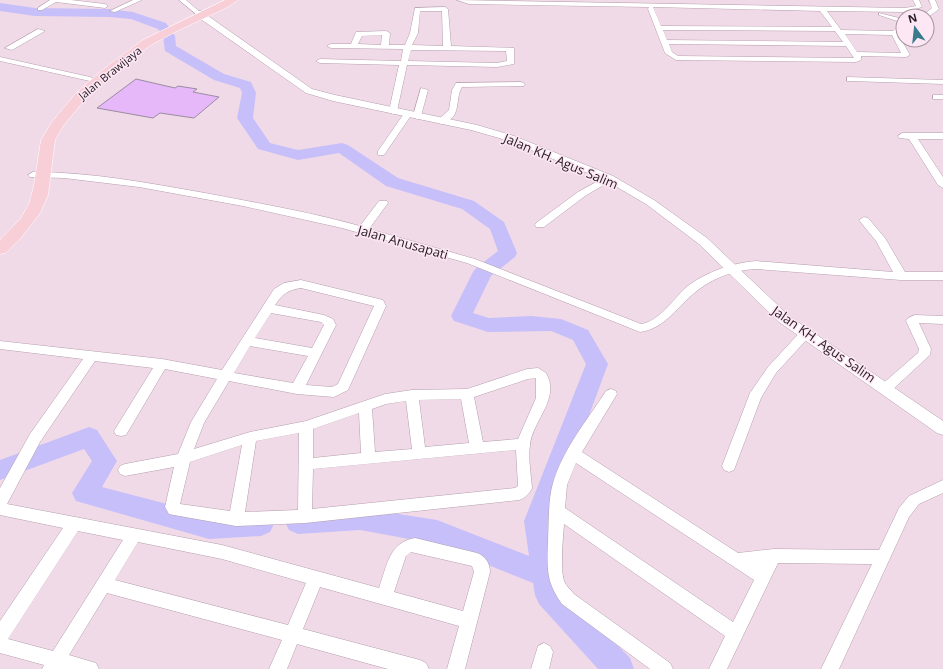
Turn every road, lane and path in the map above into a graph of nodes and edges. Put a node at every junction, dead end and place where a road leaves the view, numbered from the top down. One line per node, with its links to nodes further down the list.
1 (54, 0): 15 (street); 17 (street)
2 (139, 0): 19 (street)
3 (182, 0): 22 (street)
4 (224, 0): 22 (highway, Jalan Brawijaya)
5 (233, 0): 22 (highway, Jalan Brawijaya)
6 (460, 0): 10 (street)
7 (867, 0): 18 (street)
8 (916, 0): 18 (street)
9 (932, 0): 21 (street)
10 (539, 2): 11 (street)
11 (548, 2): 12 (street)
12 (594, 2): 13 (street)
13 (643, 2): 16 (street)
14 (697, 3): 16 (street); 20 (street)
15 (105, 6)
16 (652, 6): 20 (street); 24 (street)
17 (40, 9)
18 (874, 9): 20 (street)
19 (113, 10)
20 (823, 10): 23 (street); 26 (street)
21 (935, 10)
22 (200, 14): 27 (highway, Jalan Brawijaya); 49 (street, Jalan KH. Agus Salim)
23 (895, 18)
24 (658, 28): 26 (street); 29 (street)
25 (41, 31): 36 (street)
26 (839, 32): 28 (street); 30 (street)
27 (159, 34): 44 (highway, Jalan Brawijaya); 56 (highway, Jalan Brawijaya)
28 (895, 35)
29 (665, 42): 30 (street); 40 (street)
30 (848, 44): 40 (street)
31 (0, 46): 36 (street)
32 (331, 46): 33 (street)
33 (354, 46): 34 (street); 34 (street)
34 (385, 47): 35 (street)
35 (408, 47): 37 (street); 37 (street); 43 (street)
36 (9, 48): 39 (street)
37 (447, 48): 43 (street)
38 (902, 48): 40 (street)
39 (0, 53)
40 (856, 56)
41 (0, 59): 44 (street)
42 (320, 61): 43 (street)
43 (403, 62): 49 (street)
44 (90, 79): 56 (highway, Jalan Brawijaya)
45 (850, 79): 46 (street)
46 (943, 82)
47 (521, 84): 51 (street)
48 (424, 90): 50 (street)
49 (392, 111): 50 (street, Jalan KH. Agus Salim)
50 (412, 115): 51 (street, Jalan KH. Agus Salim); 55 (street)
51 (441, 121): 57 (street, Jalan KH. Agus Salim)
52 (902, 136): 53 (street)
53 (912, 136): 54 (street); 58 (street)
54 (943, 136)
55 (381, 153)
56 (38, 174): 62 (street, Jalan Anusapati); 63 (highway, Jalan Brawijaya); 64 (highway, Jalan Brawijaya)
57 (609, 178): 61 (street); 65 (street, Jalan KH. Agus Salim)
58 (943, 185)
59 (384, 203): 62 (street)
60 (864, 220): 66 (street)
61 (540, 225)
62 (362, 231): 65 (street, Jalan Anusapati)
63 (0, 238)
64 (0, 249)
65 (733, 268): 66 (street); 70 (street, Jalan KH. Agus Salim)
66 (901, 276): 67 (street)
67 (943, 276)
68 (268, 308): 71 (street); 73 (street); 78 (street)
69 (943, 320): 77 (street)
70 (806, 334): 77 (street, Jalan KH. Agus Salim); 94 (street)
71 (247, 341): 73 (street); 76 (street)
72 (0, 345): 74 (street)
73 (315, 353): 78 (street)
74 (92, 355): 75 (street); 97 (street)
75 (162, 364): 76 (street); 85 (street)
76 (225, 375): 78 (street); 91 (street)
77 (886, 388): 84 (street, Jalan KH. Agus Salim)
78 (297, 389)
79 (467, 394): 81 (street); 87 (street); 88 (street)
80 (611, 394): 90 (street)
81 (412, 395): 82 (street); 89 (street)
82 (364, 406): 83 (street); 92 (street)
83 (306, 426): 86 (street); 93 (street)
84 (943, 429)
85 (121, 431)
86 (250, 437): 91 (street); 101 (street)
87 (523, 444): 88 (street); 100 (street)
88 (477, 448): 89 (street)
89 (419, 454): 92 (street)
90 (573, 454): 99 (street); 106 (street)
91 (184, 458): 95 (street); 101 (street)
92 (368, 458): 93 (street)
93 (306, 464): 100 (street)
94 (729, 466)
95 (125, 470)
96 (943, 486): 105 (street)
97 (0, 502)
98 (0, 510): 102 (street)
99 (558, 512): 112 (street); 123 (street)
100 (305, 516): 101 (street)
101 (236, 518)
102 (74, 524): 103 (street); 114 (street)
103 (134, 535): 108 (street); 109 (street)
104 (774, 556): 105 (street); 106 (street); 107 (street)
105 (884, 556): 125 (street)
106 (736, 560): 107 (street)
107 (764, 577): 112 (street)
108 (316, 578): 110 (street); 113 (street)
109 (103, 584): 113 (street); 117 (street)
110 (384, 597): 111 (street); 111 (street)
111 (470, 620): 121 (street)
112 (736, 633): 124 (street)
113 (292, 635): 119 (street); 120 (street)
114 (0, 636)
115 (0, 644): 117 (street)
116 (544, 652): 122 (street)
117 (54, 664): 118 (street)
118 (90, 669)
119 (278, 669)
120 (420, 669)
121 (456, 669)
122 (540, 669)
123 (664, 669)
124 (718, 669)
125 (830, 669)

